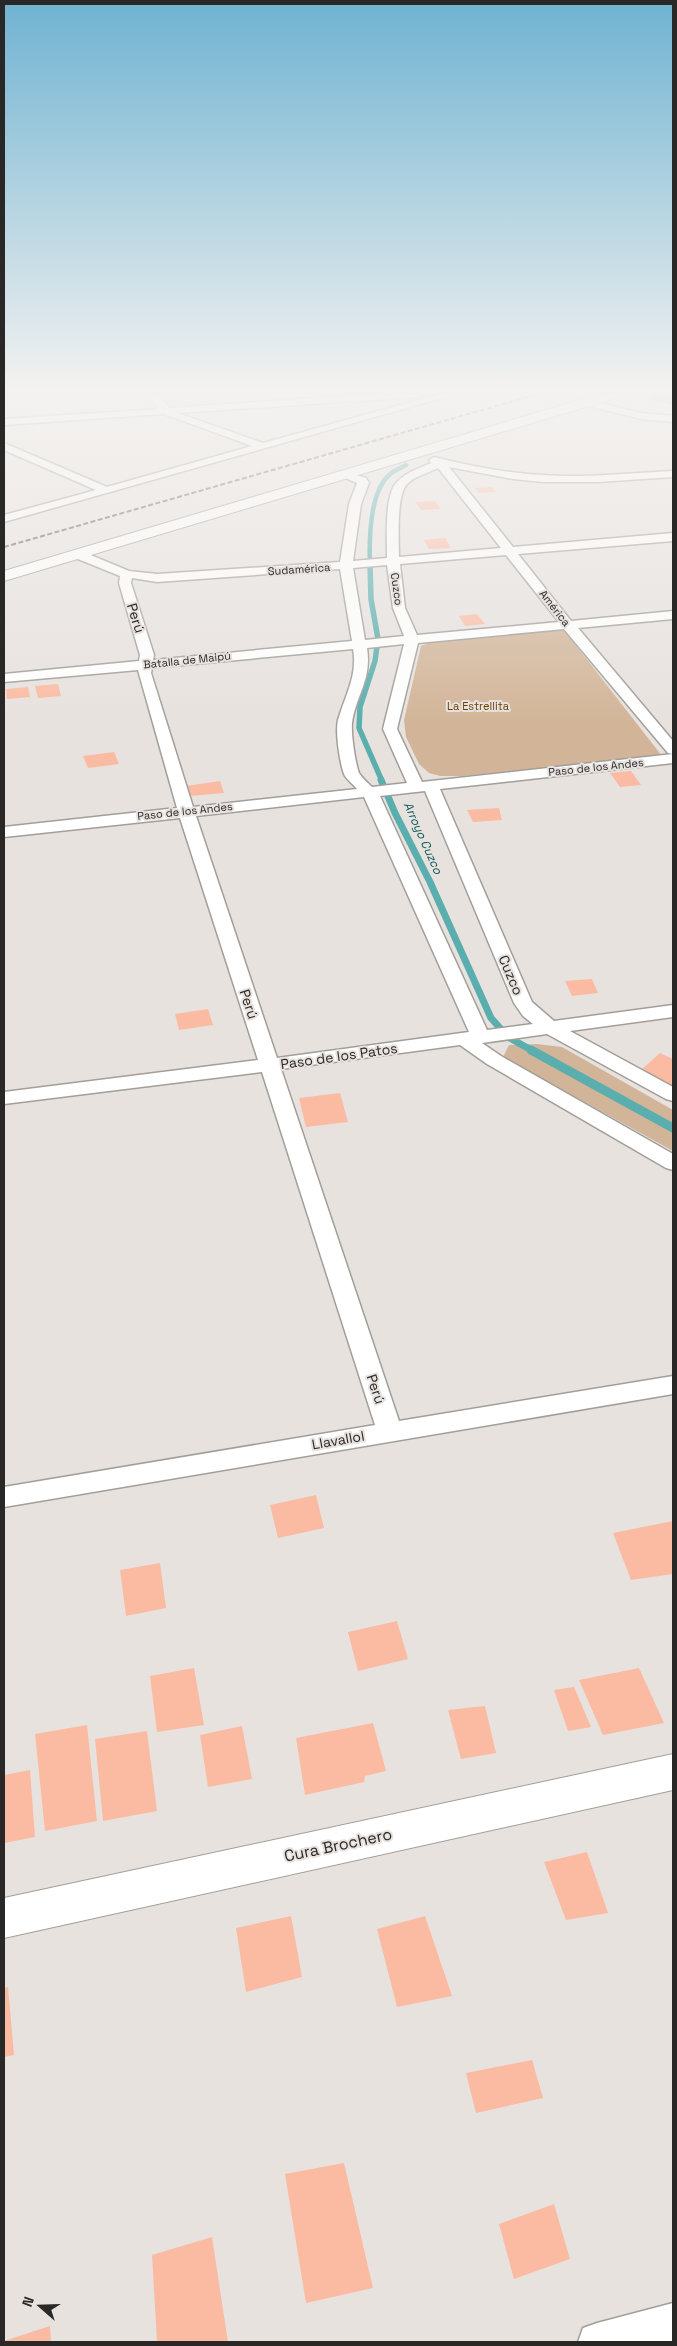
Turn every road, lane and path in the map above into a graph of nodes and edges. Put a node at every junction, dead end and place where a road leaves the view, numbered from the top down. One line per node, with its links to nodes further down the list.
1 (62, 503): 6 (street)
2 (248, 503): 9 (street)
3 (355, 503): 11 (street)
4 (395, 503): 10 (street, Cuzco)
5 (472, 503): 8 (street, América)
6 (4, 519)
7 (673, 537): 8 (street, Sudamérica)
8 (510, 551): 10 (street, Sudamérica); 15 (street, América)
9 (77, 554): 12 (street, Sudamérica); 13 (street)
10 (388, 561): 11 (street, Sudamérica); 16 (street, Cuzco)
11 (350, 565): 12 (street, Sudamérica); 17 (street)
12 (127, 574): 18 (street, Perú)
13 (4, 576)
14 (673, 615): 15 (street)
15 (568, 625): 16 (street); 20 (street, América)
16 (412, 639): 17 (street, Batalla de Maipú); 22 (street, Cuzco)
17 (364, 642): 18 (street, Batalla de Maipú); 23 (street)
18 (145, 664): 19 (street, Batalla de Maipú); 24 (street, Perú)
19 (4, 678)
20 (673, 750)
21 (673, 758): 22 (street, Paso de los Andes)
22 (423, 785): 23 (street, Paso de los Andes); 27 (street, Cuzco)
23 (379, 790): 24 (street, Paso de los Andes); 28 (street)
24 (186, 811): 25 (street, Paso de los Andes); 29 (street, Perú)
25 (4, 832)
26 (673, 1012): 27 (street, Paso de los Patos)
27 (549, 1027): 28 (street, Paso de los Patos); 30 (street, Cuzco)
28 (480, 1037): 29 (street, Paso de los Patos); 32 (street)
29 (270, 1066): 31 (street, Paso de los Patos); 34 (street, Perú)
30 (673, 1095)
31 (4, 1098)
32 (673, 1163)
33 (673, 1385): 34 (street, Llavallol)
34 (390, 1432): 35 (street, Llavallol)
35 (4, 1498)
36 (673, 1772): 37 (street, Cura Brochero)
37 (4, 1918)
38 (673, 2322): 39 (street)
39 (597, 2342)

